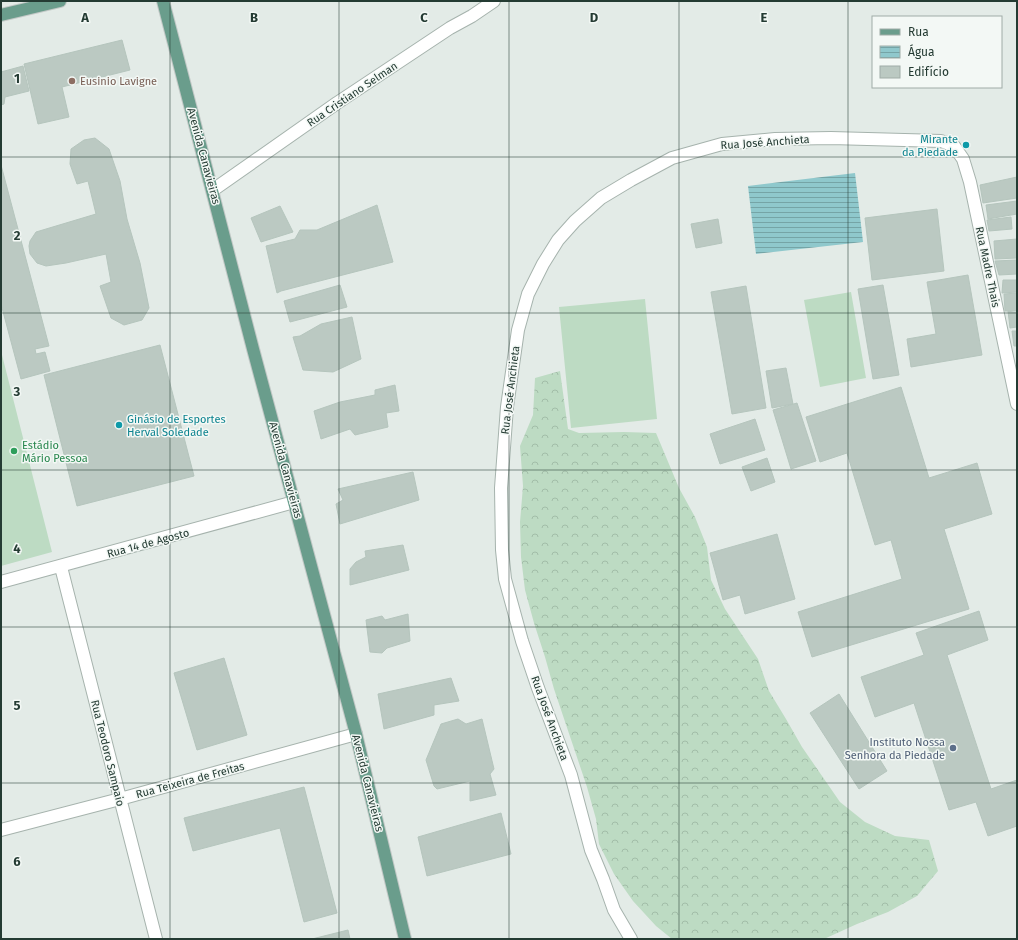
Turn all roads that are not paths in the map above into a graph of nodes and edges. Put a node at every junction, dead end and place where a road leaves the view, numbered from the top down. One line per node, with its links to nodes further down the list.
1 (60, 1): 4 (main road)
2 (163, 1): 6 (main road, Avenida Canavieiras)
3 (494, 1): 6 (street, Rua Cristiano Selman)
4 (1, 15)
5 (941, 141): 7 (street, Rua Madre Thais); 16 (street, Rua José Anchieta)
6 (213, 190): 8 (main road, Avenida Canavieiras)
7 (1017, 404)
8 (294, 502): 9 (street, Rua 14 de Agosto); 11 (main road, Avenida Canavieiras)
9 (61, 567): 10 (street, Rua 14 de Agosto); 12 (street, Rua Teodoro Sampaio)
10 (1, 582)
11 (356, 734): 12 (street, Rua Teixeira de Freitas); 15 (main road, Avenida Canavieiras)
12 (120, 799): 13 (street, Rua Teixeira de Freitas); 14 (street, Rua Teodoro Sampaio)
13 (1, 830)
14 (156, 939)
15 (405, 939)
16 (631, 939)

